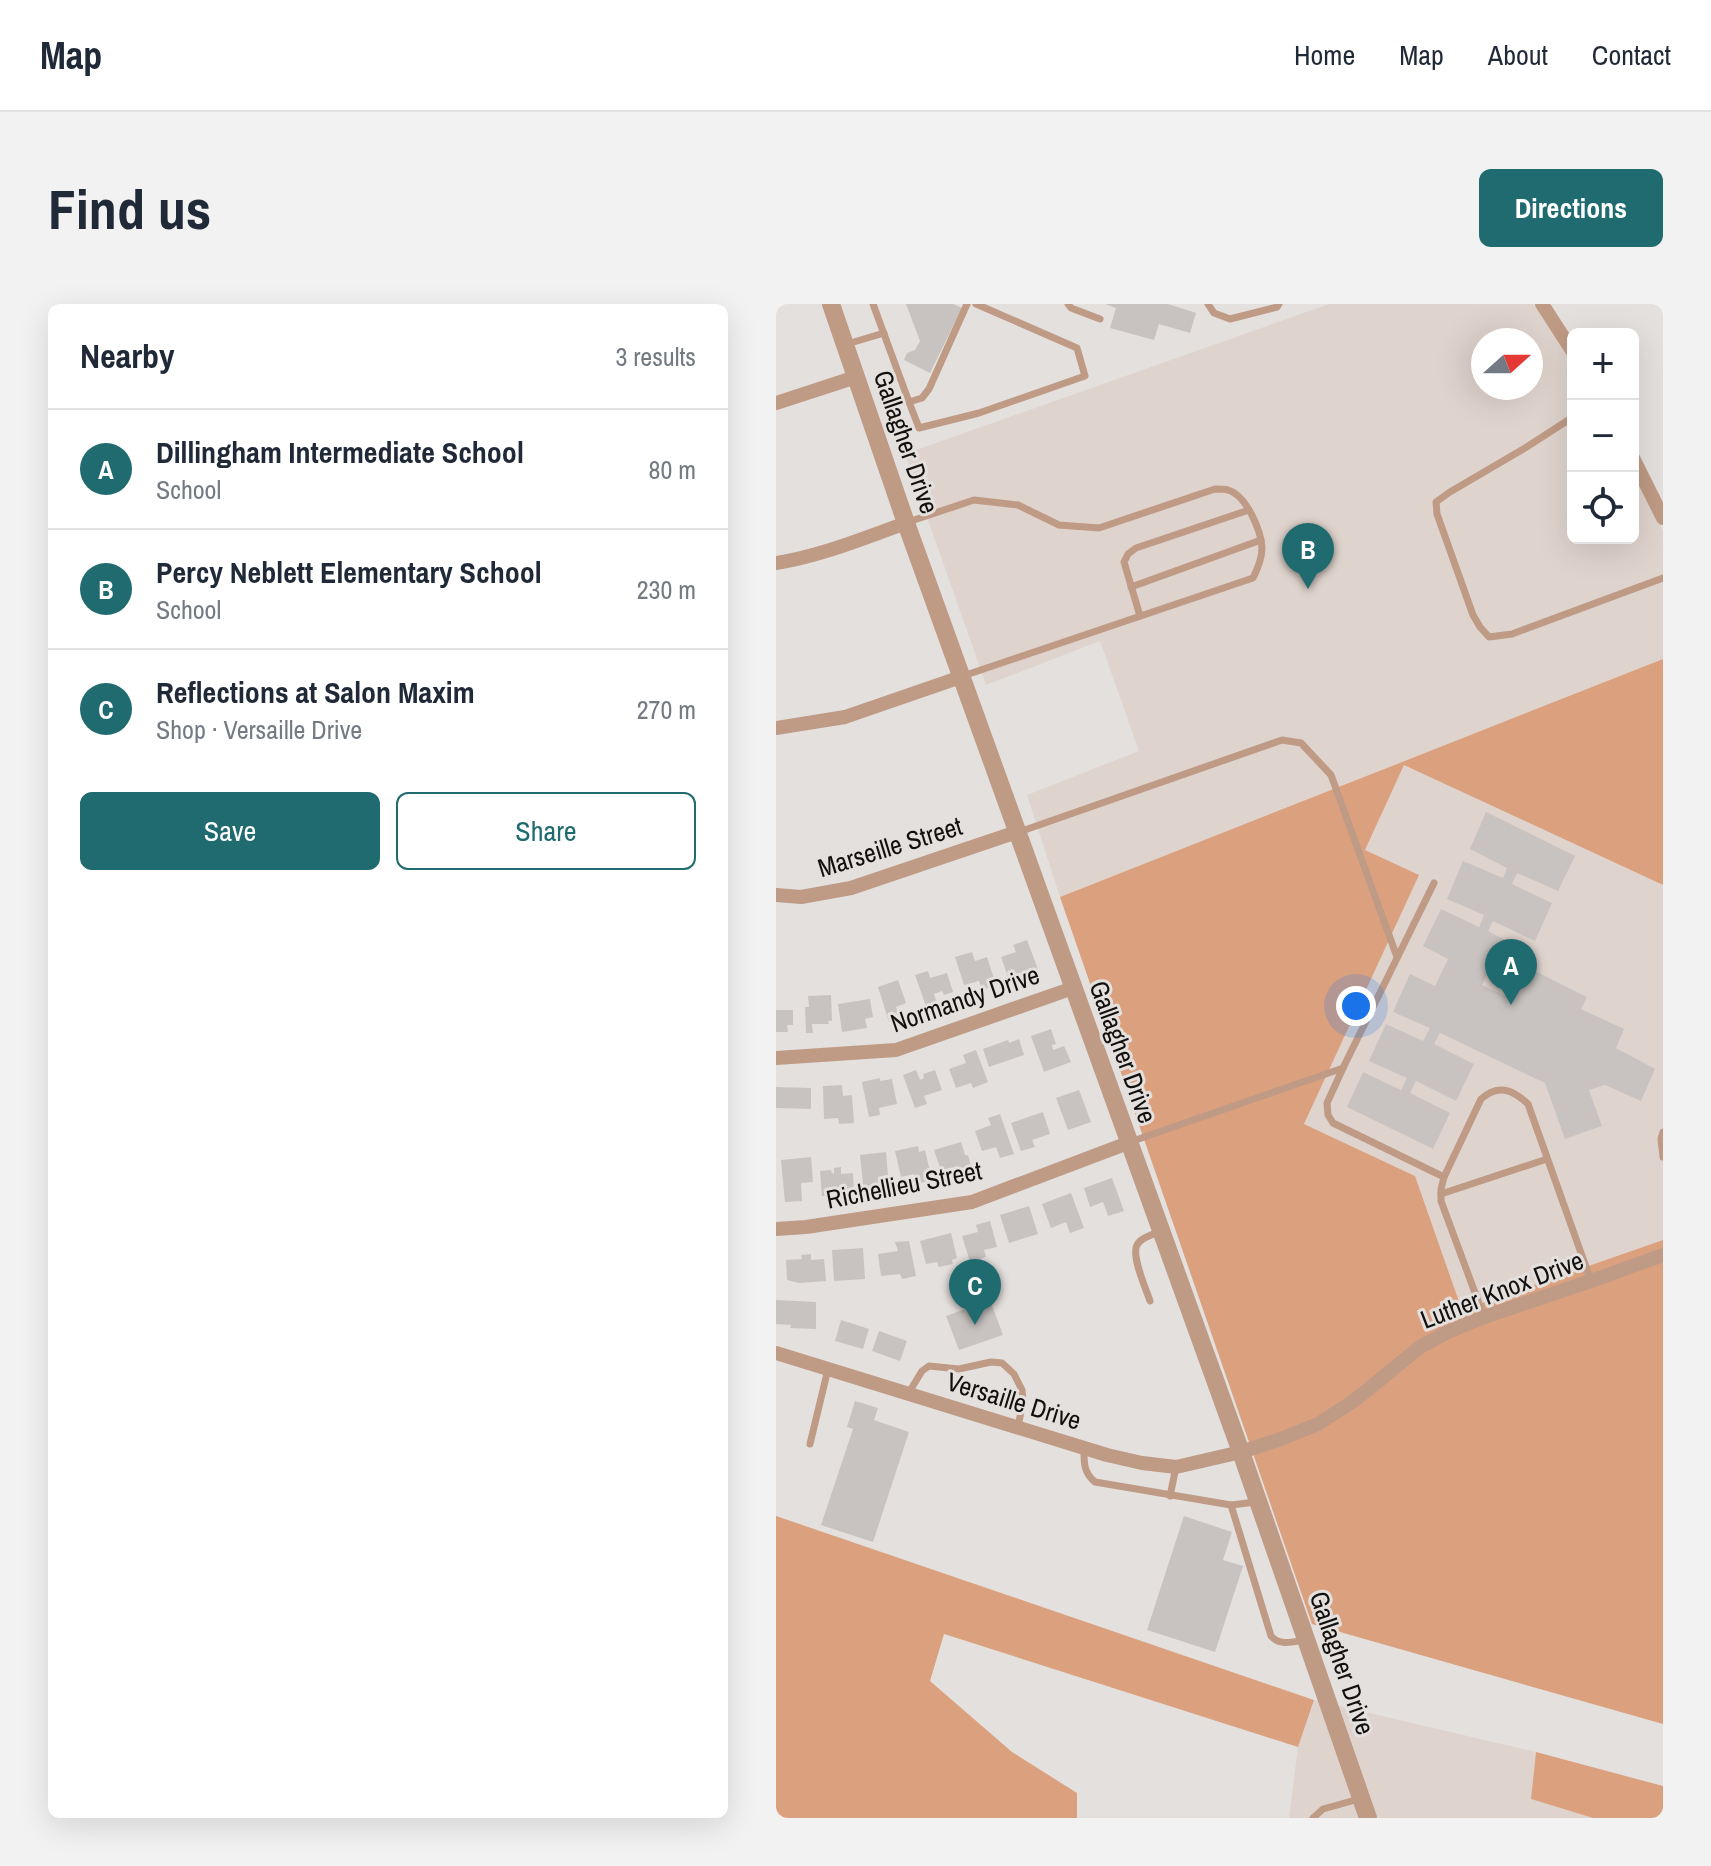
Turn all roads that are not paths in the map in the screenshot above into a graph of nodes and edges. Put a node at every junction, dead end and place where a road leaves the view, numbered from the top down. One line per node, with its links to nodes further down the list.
1 (831, 304): 12 (street, Gallagher Drive)
2 (873, 304): 10 (lane)
3 (967, 304): 14 (lane)
4 (976, 304): 14 (lane)
5 (1068, 304): 9 (lane)
6 (1208, 304): 7 (lane)
7 (1279, 304)
8 (1542, 304): 11 (street)
9 (1100, 319)
10 (884, 333): 12 (lane); 14 (lane)
11 (1567, 343)
12 (845, 344): 13 (street, Gallagher Drive)
13 (856, 377): 15 (street); 20 (street, Gallagher Drive)
14 (909, 402)
15 (776, 403)
16 (1567, 421): 23 (lane)
17 (1639, 470): 19 (street)
18 (1249, 510): 20 (lane); 21 (lane); 24 (lane)
19 (1663, 518)
20 (906, 523): 22 (street); 26 (street, Gallagher Drive)
21 (1261, 540): 24 (lane); 25 (lane)
22 (776, 563)
23 (1663, 578)
24 (1131, 587): 25 (lane)
25 (1140, 616): 26 (lane)
26 (961, 677): 27 (street); 28 (street, Gallagher Drive)
27 (776, 728)
28 (1017, 832): 30 (street, Marseille Street); 31 (lane); 32 (street, Gallagher Drive)
29 (1434, 883): 31 (lane)
30 (776, 895)
31 (1397, 957): 34 (lane)
32 (1073, 988): 33 (street, Normandy Drive); 36 (street, Gallagher Drive)
33 (776, 1058)
34 (1343, 1068): 36 (lane); 39 (lane)
35 (1663, 1132): 37 (lane)
36 (1128, 1143): 41 (street, Richellieu Street); 42 (street, Gallagher Drive)
37 (1663, 1157)
38 (1547, 1159): 39 (lane); 40 (lane); 44 (lane)
39 (1444, 1177): 40 (lane)
40 (1441, 1194): 46 (lane)
41 (776, 1229)
42 (1160, 1231): 45 (lane); 53 (street, Gallagher Drive)
43 (1663, 1255): 44 (street, Luther Knox Drive)
44 (1591, 1281): 46 (street, Luther Knox Drive)
45 (1150, 1301)
46 (1484, 1317): 53 (street, Luther Knox Drive)
47 (776, 1353): 48 (street, Versaille Drive)
48 (828, 1369): 49 (street, Versaille Drive); 51 (lane)
49 (908, 1394): 50 (street, Versaille Drive); 50 (lane)
50 (1018, 1427): 52 (street, Versaille Drive)
51 (810, 1444)
52 (1084, 1447): 54 (street, Versaille Drive); 55 (lane)
53 (1241, 1452): 54 (street, Versaille Drive); 56 (street, Gallagher Drive)
54 (1176, 1467): 55 (lane)
55 (1170, 1496): 57 (lane)
56 (1258, 1502): 57 (lane); 58 (street, Gallagher Drive)
57 (1231, 1505): 58 (lane)
58 (1306, 1639): 59 (street, Gallagher Drive)
59 (1361, 1798): 60 (lane); 61 (street, Gallagher Drive)
60 (1313, 1818)
61 (1368, 1818)

